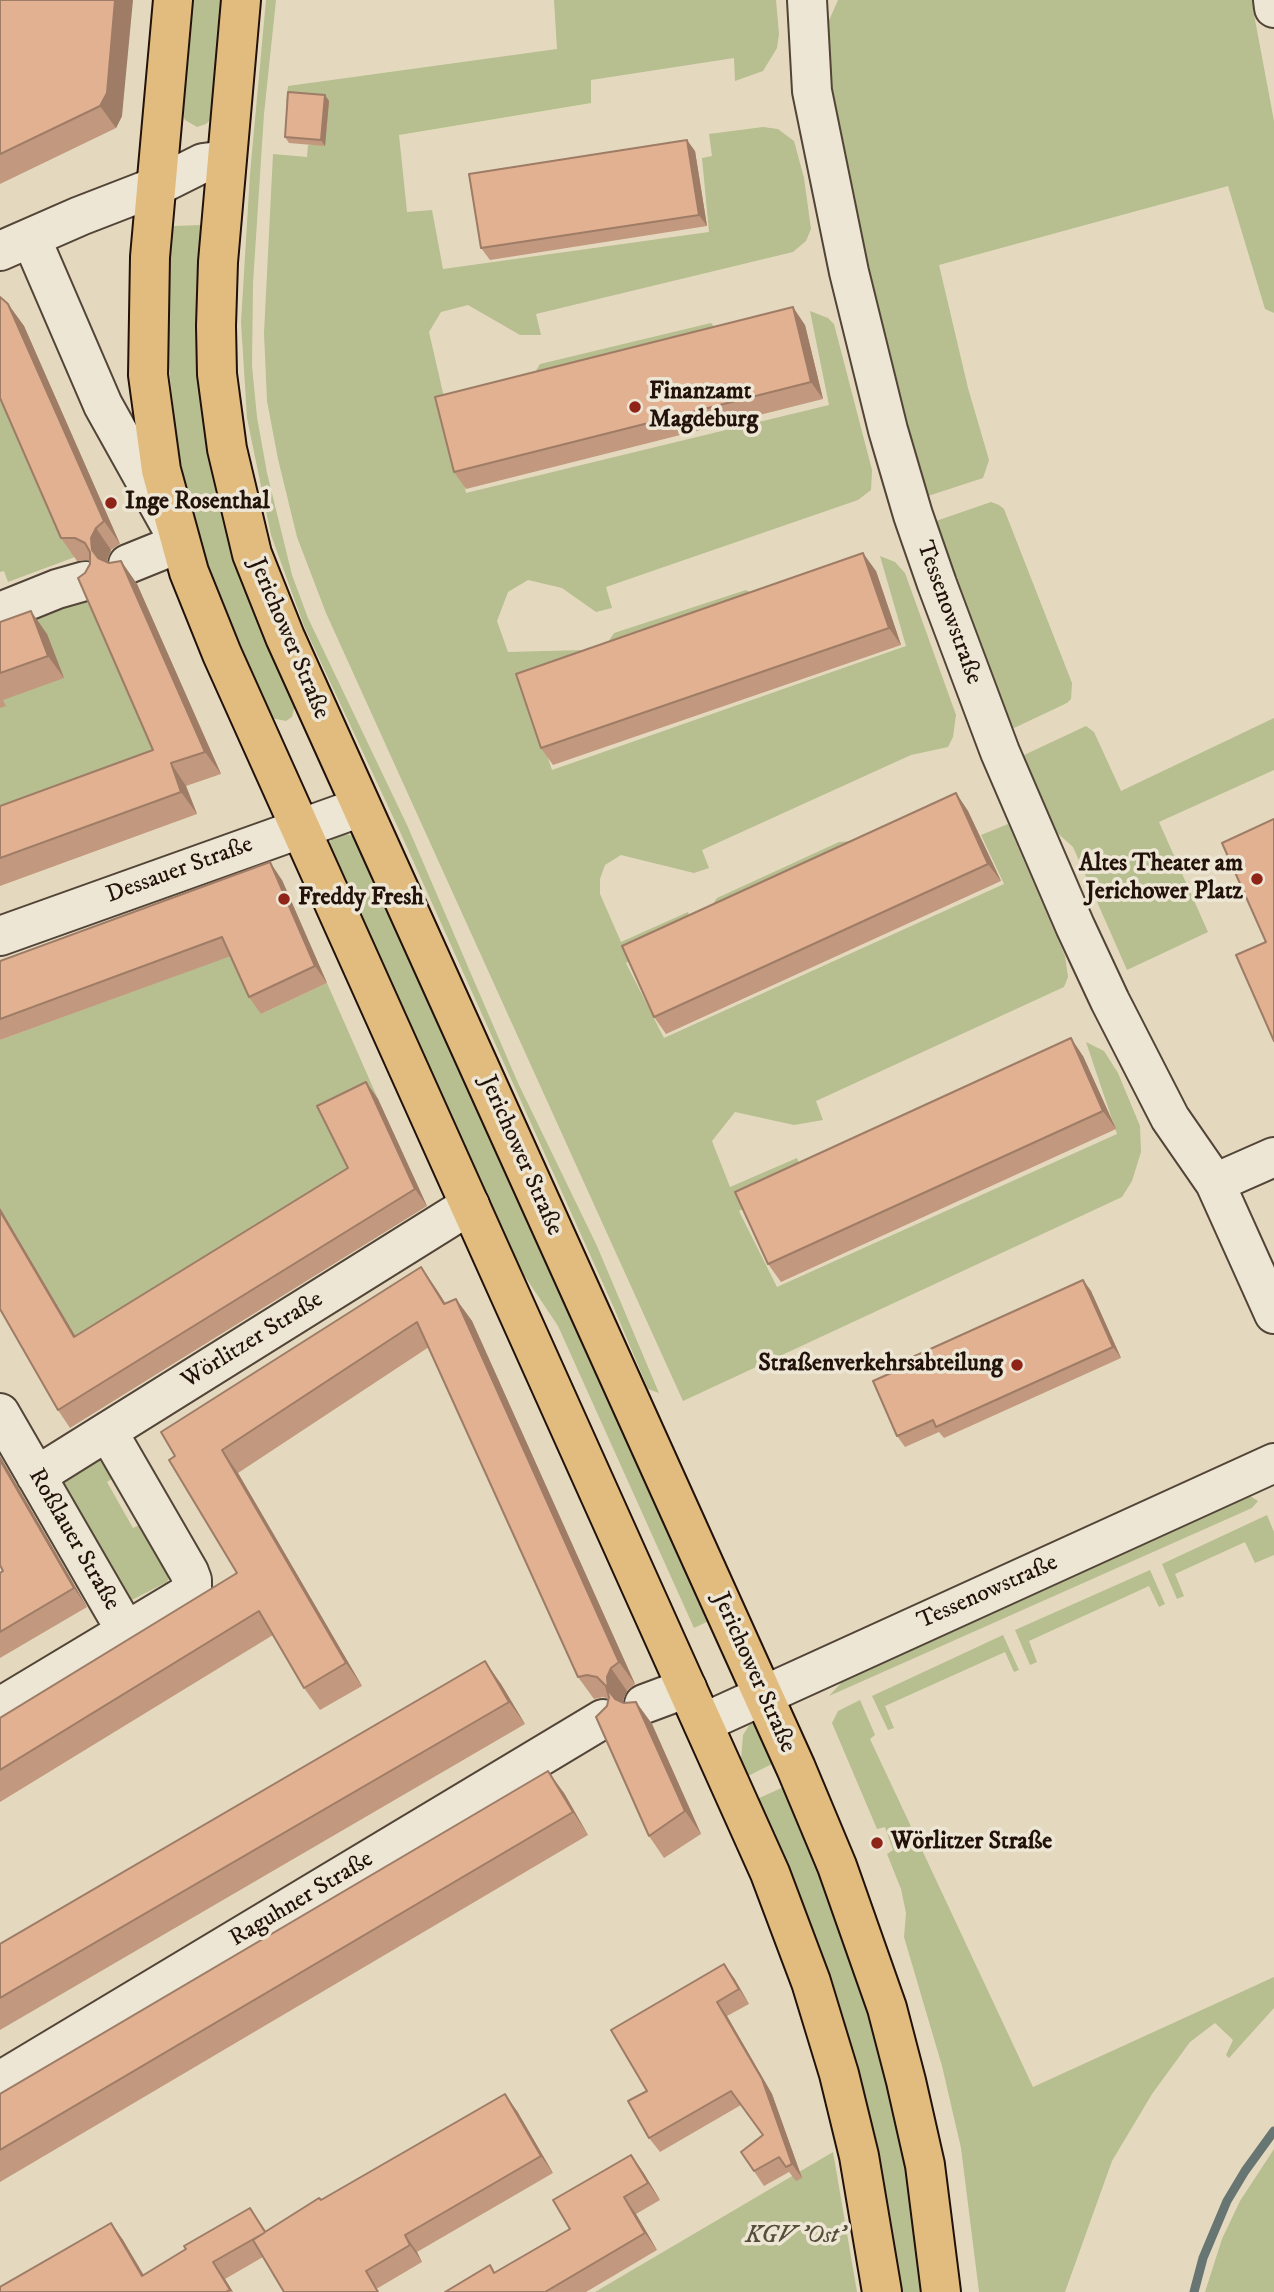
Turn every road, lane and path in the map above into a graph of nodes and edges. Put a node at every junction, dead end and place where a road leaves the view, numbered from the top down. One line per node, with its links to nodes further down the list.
1 (173, 0): 7 (main road)
2 (241, 0): 6 (main road, Jerichower Straße)
3 (807, 0): 17 (street, Tessenowstraße)
4 (1273, 0): 5 (street)
5 (1274, 8)
6 (226, 160): 7 (street); 13 (main road, Jerichower Straße)
7 (155, 187): 8 (street); 9 (main road)
8 (8, 247): 9 (street)
9 (180, 543): 10 (street); 14 (main road)
10 (128, 564)
11 (85, 581): 12 (street)
12 (0, 612)
13 (361, 807): 14 (street, Dessauer Straße); 26 (main road, Jerichower Straße)
14 (300, 828): 15 (street, Dessauer Straße); 18 (main road)
15 (0, 936)
16 (1274, 1157): 17 (street)
17 (1215, 1183): 19 (street, Tessenowstraße)
18 (470, 1205): 21 (street, Wörlitzer Straße); 25 (main road)
19 (1274, 1314)
20 (0, 1412): 23 (street, Roßlauer Straße)
21 (108, 1432): 23 (street, Wörlitzer Straße); 24 (street)
22 (1274, 1463): 26 (street, Tessenowstraße)
23 (36, 1476): 24 (street, Roßlauer Straße)
24 (126, 1631): 28 (street)
25 (687, 1688): 27 (street); 30 (main road)
26 (763, 1696): 30 (street, Tessenowstraße); 33 (main road, Jerichower Straße)
27 (644, 1704)
28 (0, 1707)
29 (603, 1719): 31 (street, Raguhner Straße)
30 (703, 1723): 32 (main road)
31 (0, 2081)
32 (881, 2292)
33 (941, 2292)

